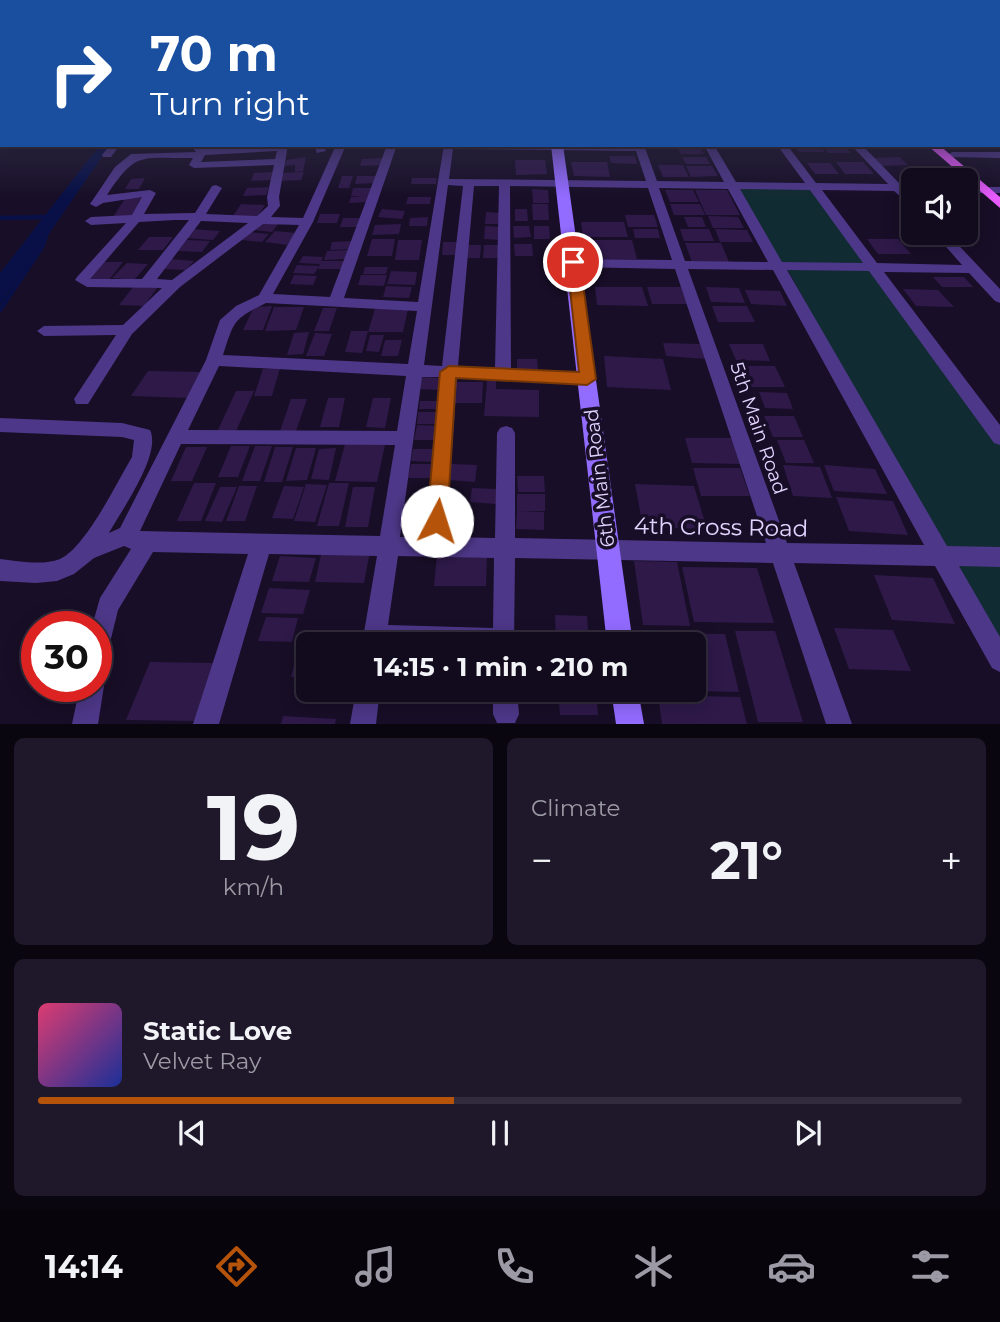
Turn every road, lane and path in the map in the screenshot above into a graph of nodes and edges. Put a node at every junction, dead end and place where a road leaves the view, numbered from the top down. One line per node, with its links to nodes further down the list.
1 (114, 147): 17 (street)
2 (282, 147): 14 (street); 18 (street)
3 (340, 147): 36 (street)
4 (391, 147): 47 (street)
5 (449, 147): 19 (street)
6 (557, 147): 22 (street, 6th Main Road)
7 (600, 147): 8 (street)
8 (639, 147): 23 (street, 5th Main Road)
9 (710, 147): 24 (street)
10 (783, 147): 25 (street)
11 (858, 147): 27 (street)
12 (935, 147): 30 (main road)
13 (943, 147): 15 (main road)
14 (200, 151): 18 (street); 33 (street)
15 (952, 155): 16 (street); 30 (main road)
16 (1000, 155)
17 (107, 156)
18 (280, 162): 34 (street)
19 (444, 181): 20 (street); 48 (street)
20 (469, 182): 21 (street); 53 (street)
21 (505, 182): 22 (street); 54 (street)
22 (562, 183): 23 (street); 38 (street, 6th Main Road)
23 (652, 184): 24 (street); 39 (street, 5th Main Road)
24 (731, 186): 25 (street); 40 (street)
25 (813, 187): 27 (street); 41 (street)
26 (216, 188): 32 (street)
27 (897, 188): 28 (street); 29 (street)
28 (901, 188)
29 (901, 192)
30 (995, 192): 31 (main road)
31 (1000, 205)
32 (199, 216): 33 (street); 34 (street); 43 (street)
33 (136, 218): 35 (street); 43 (street)
34 (257, 220): 36 (street); 44 (street)
35 (91, 222)
36 (307, 222): 45 (street)
37 (951, 245): 42 (street)
38 (573, 262): 39 (street); 55 (street, 6th Main Road)
39 (682, 264): 40 (street); 69 (street, 5th Main Road)
40 (779, 266): 41 (street); 70 (street)
41 (875, 267): 42 (street); 61 (street)
42 (974, 269): 46 (street)
43 (146, 284): 44 (street)
44 (175, 284): 49 (street)
45 (264, 298): 47 (street); 51 (street)
46 (1000, 298)
47 (335, 303): 48 (street)
48 (425, 307): 52 (street)
49 (127, 330): 50 (street); 56 (street)
50 (44, 331)
51 (214, 360): 52 (street); 59 (street)
52 (415, 370): 53 (street); 60 (street)
53 (449, 372): 54 (street); 65 (street)
54 (503, 376): 55 (street)
55 (587, 379): 67 (street, 6th Main Road)
56 (82, 399)
57 (0, 425): 68 (street)
58 (506, 433): 66 (street)
59 (174, 437): 60 (street); 62 (street)
60 (405, 438): 64 (street)
61 (1000, 438)
62 (139, 538): 63 (street, 4th Cross Road); 68 (street); 73 (street)
63 (262, 543): 64 (street, 4th Cross Road); 84 (street)
64 (389, 545): 65 (street, 4th Cross Road); 74 (street)
65 (435, 546): 66 (street, 4th Cross Road)
66 (504, 547): 67 (street, 4th Cross Road); 75 (street)
67 (608, 549): 69 (street, 4th Cross Road); 76 (street, 6th Main Road)
68 (87, 551): 72 (street)
69 (779, 552): 70 (street, 4th Cross Road); 87 (street, 5th Main Road)
70 (942, 556): 71 (street, 4th Cross Road); 77 (street)
71 (1000, 557)
72 (0, 570)
73 (107, 611)
74 (376, 632)
75 (504, 632)
76 (618, 632)
77 (1000, 660)
78 (89, 702): 83 (street)
79 (366, 702): 85 (street)
80 (505, 702): 82 (street)
81 (627, 702): 86 (street)
82 (506, 715)
83 (85, 723)
84 (206, 723)
85 (363, 723)
86 (630, 723)
87 (839, 723)

